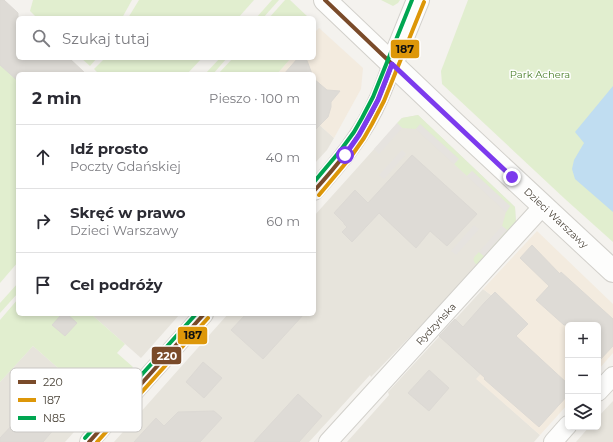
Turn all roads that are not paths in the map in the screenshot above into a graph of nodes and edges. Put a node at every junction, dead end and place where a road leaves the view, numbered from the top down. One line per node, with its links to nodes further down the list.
1 (325, 0): 3 (street, Dzieci Warszawy)
2 (418, 0): 3 (street)
3 (392, 64): 4 (street); 5 (street, Dzieci Warszawy)
4 (316, 189)
5 (543, 206): 6 (street, Dzieci Warszawy); 14 (street, Rydzyńska)
6 (613, 271)
7 (202, 316): 9 (street)
8 (613, 376): 10 (street)
9 (142, 384)
10 (601, 389)
11 (565, 428): 15 (street)
12 (99, 432): 13 (street)
13 (90, 442)
14 (328, 442)
15 (553, 442)

